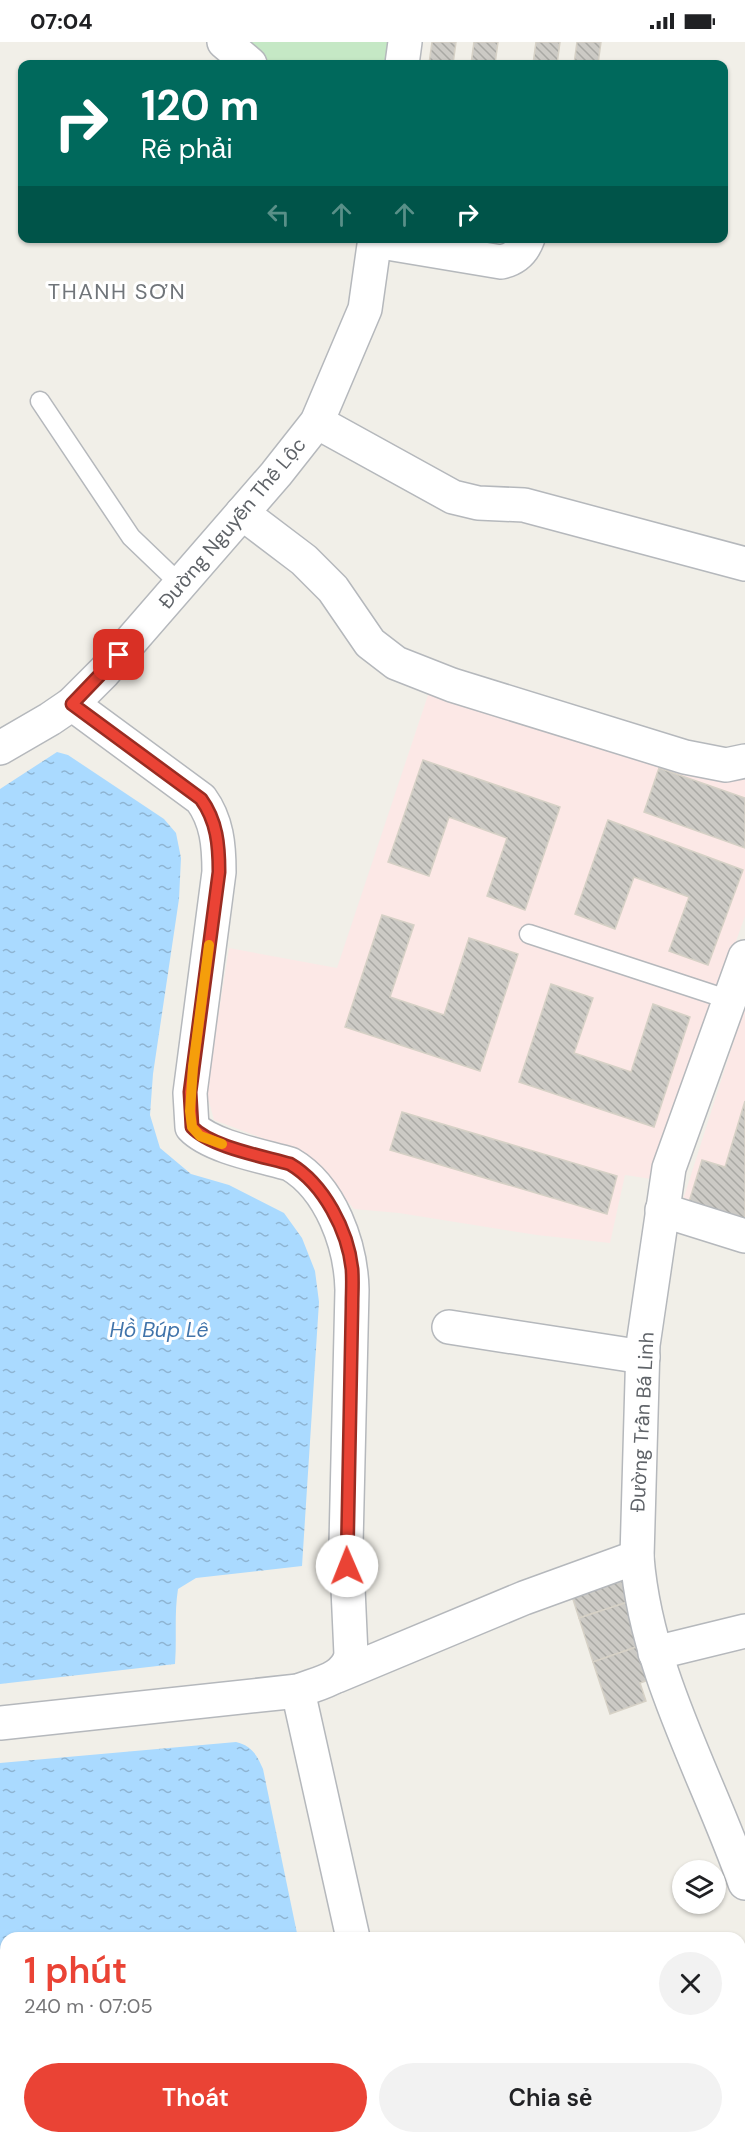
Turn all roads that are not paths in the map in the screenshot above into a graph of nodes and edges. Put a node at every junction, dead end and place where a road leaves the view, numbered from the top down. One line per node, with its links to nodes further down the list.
1 (224, 42): 3 (street)
2 (405, 42): 4 (street)
3 (245, 60)
4 (403, 60)
5 (374, 243): 9 (street, Đường Nguyễn Thế Lộc)
6 (397, 243): 7 (street)
7 (525, 243)
8 (40, 401): 12 (lane)
9 (316, 422): 10 (street, Đường Nguyễn Thế Lộc); 11 (street)
10 (242, 513): 12 (street, Đường Nguyễn Thế Lộc); 15 (street)
11 (745, 564)
12 (180, 584): 13 (street, Đường Nguyễn Thế Lộc)
13 (72, 704): 14 (street, Đường Nguyễn Thế Lộc); 26 (street)
14 (0, 748)
15 (745, 761)
16 (529, 934): 18 (lane)
17 (745, 957): 18 (street, Đường Trần Bá Linh)
18 (737, 1002): 19 (street, Đường Trần Bá Linh)
19 (662, 1210): 20 (street); 22 (street, Đường Trần Bá Linh)
20 (745, 1236)
21 (449, 1327): 22 (street)
22 (643, 1357): 23 (street, Đường Trần Bá Linh)
23 (637, 1557): 25 (street, Đường Trần Bá Linh); 26 (street)
24 (745, 1631): 25 (street)
25 (655, 1653): 29 (street, Đường Trần Bá Linh)
26 (337, 1676): 27 (street)
27 (298, 1691): 28 (street); 30 (street)
28 (0, 1723)
29 (742, 1865)
30 (352, 1932)

